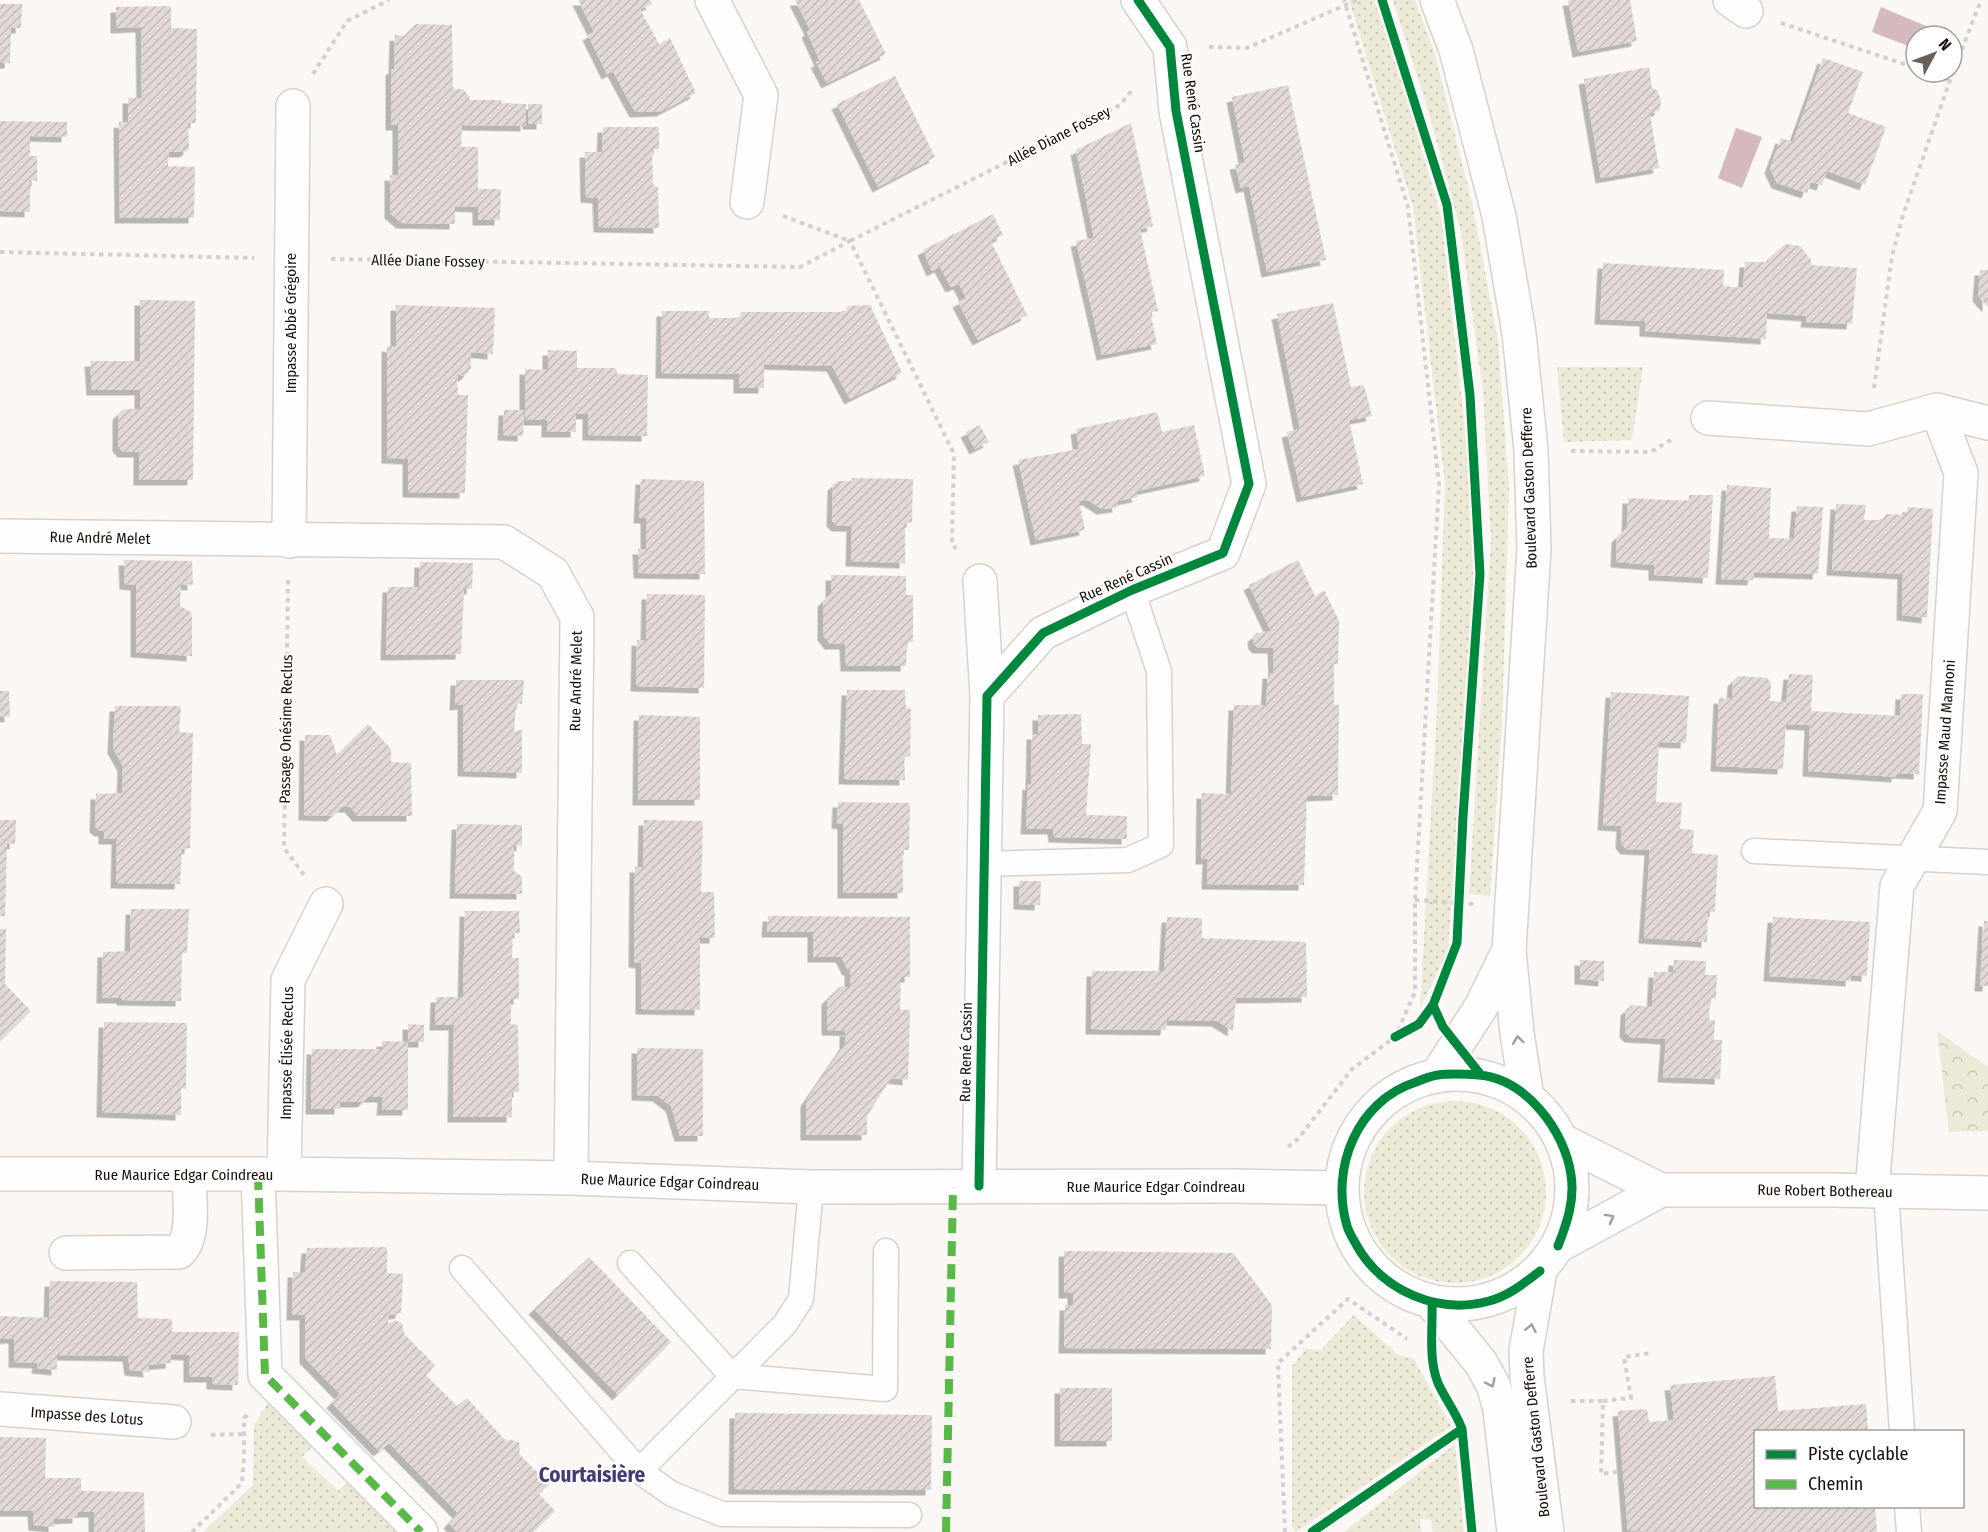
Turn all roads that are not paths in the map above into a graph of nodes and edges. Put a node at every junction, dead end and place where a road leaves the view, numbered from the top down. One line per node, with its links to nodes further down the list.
1 (712, 0): 5 (street)
2 (1138, 0): 12 (street, Rue René Cassin)
3 (1437, 0): 19 (street, Boulevard Gaston Defferre)
4 (293, 106): 10 (street, Impasse Abbé Grégoire)
5 (747, 202)
6 (1937, 410): 7 (street); 8 (street); 15 (street, Impasse Maud Mannoni)
7 (1708, 418)
8 (1988, 423)
9 (0, 536): 10 (street, Rue André Melet)
10 (289, 541): 26 (street, Rue André Melet)
11 (980, 581): 13 (street, Rue René Cassin)
12 (1132, 590): 13 (street, Rue René Cassin); 17 (lane)
13 (987, 696): 17 (street, Rue René Cassin)
14 (1754, 851): 15 (lane)
15 (1915, 858): 16 (lane); 31 (street, Impasse Maud Mannoni)
16 (1988, 862)
17 (984, 864): 27 (street, Rue René Cassin)
18 (326, 904): 25 (street, Impasse Élisée Reclus)
19 (1509, 950): 20 (street, Boulevard Gaston Defferre); 21 (street, Boulevard Gaston Defferre, one-way to 19)
20 (1437, 1075): 21 (street); 29 (street)
21 (1527, 1098): 22 (street)
22 (1563, 1141): 30 (street, Rue Robert Bothereau); 35 (street, Boulevard Gaston Defferre)
23 (0, 1174): 24 (street, Rue Maurice Edgar Coindreau)
24 (189, 1175): 25 (street, Rue Maurice Edgar Coindreau); 34 (street)
25 (271, 1175): 26 (street, Rue Maurice Edgar Coindreau); 46 (street, Impasse Élisée Reclus)
26 (571, 1178): 28 (street, Rue Maurice Edgar Coindreau)
27 (980, 1186): 28 (street, Rue Maurice Edgar Coindreau); 29 (street, Rue Maurice Edgar Coindreau)
28 (811, 1187): 39 (lane)
29 (1340, 1188): 38 (street)
30 (1661, 1190): 31 (street, Rue Robert Bothereau); 35 (street, Rue Robert Bothereau, one-way to 30)
31 (1879, 1192): 32 (street, Rue Robert Bothereau); 42 (lane)
32 (1988, 1193)
33 (886, 1251): 39 (lane)
34 (66, 1253)
35 (1549, 1258): 38 (street, Rue Robert Bothereau); 48 (street, Boulevard Gaston Defferre, one-way to 35)
36 (630, 1263): 39 (lane)
37 (462, 1268): 43 (lane)
38 (1432, 1303): 47 (street, one-way to 47)
39 (732, 1376): 43 (lane)
40 (0, 1409): 41 (street, Impasse des Lotus)
41 (174, 1422)
42 (1902, 1430)
43 (639, 1471): 45 (lane)
44 (1907, 1508): 49 (lane)
45 (909, 1515)
46 (422, 1532)
47 (1514, 1532)
48 (1547, 1532)
49 (1909, 1532)

